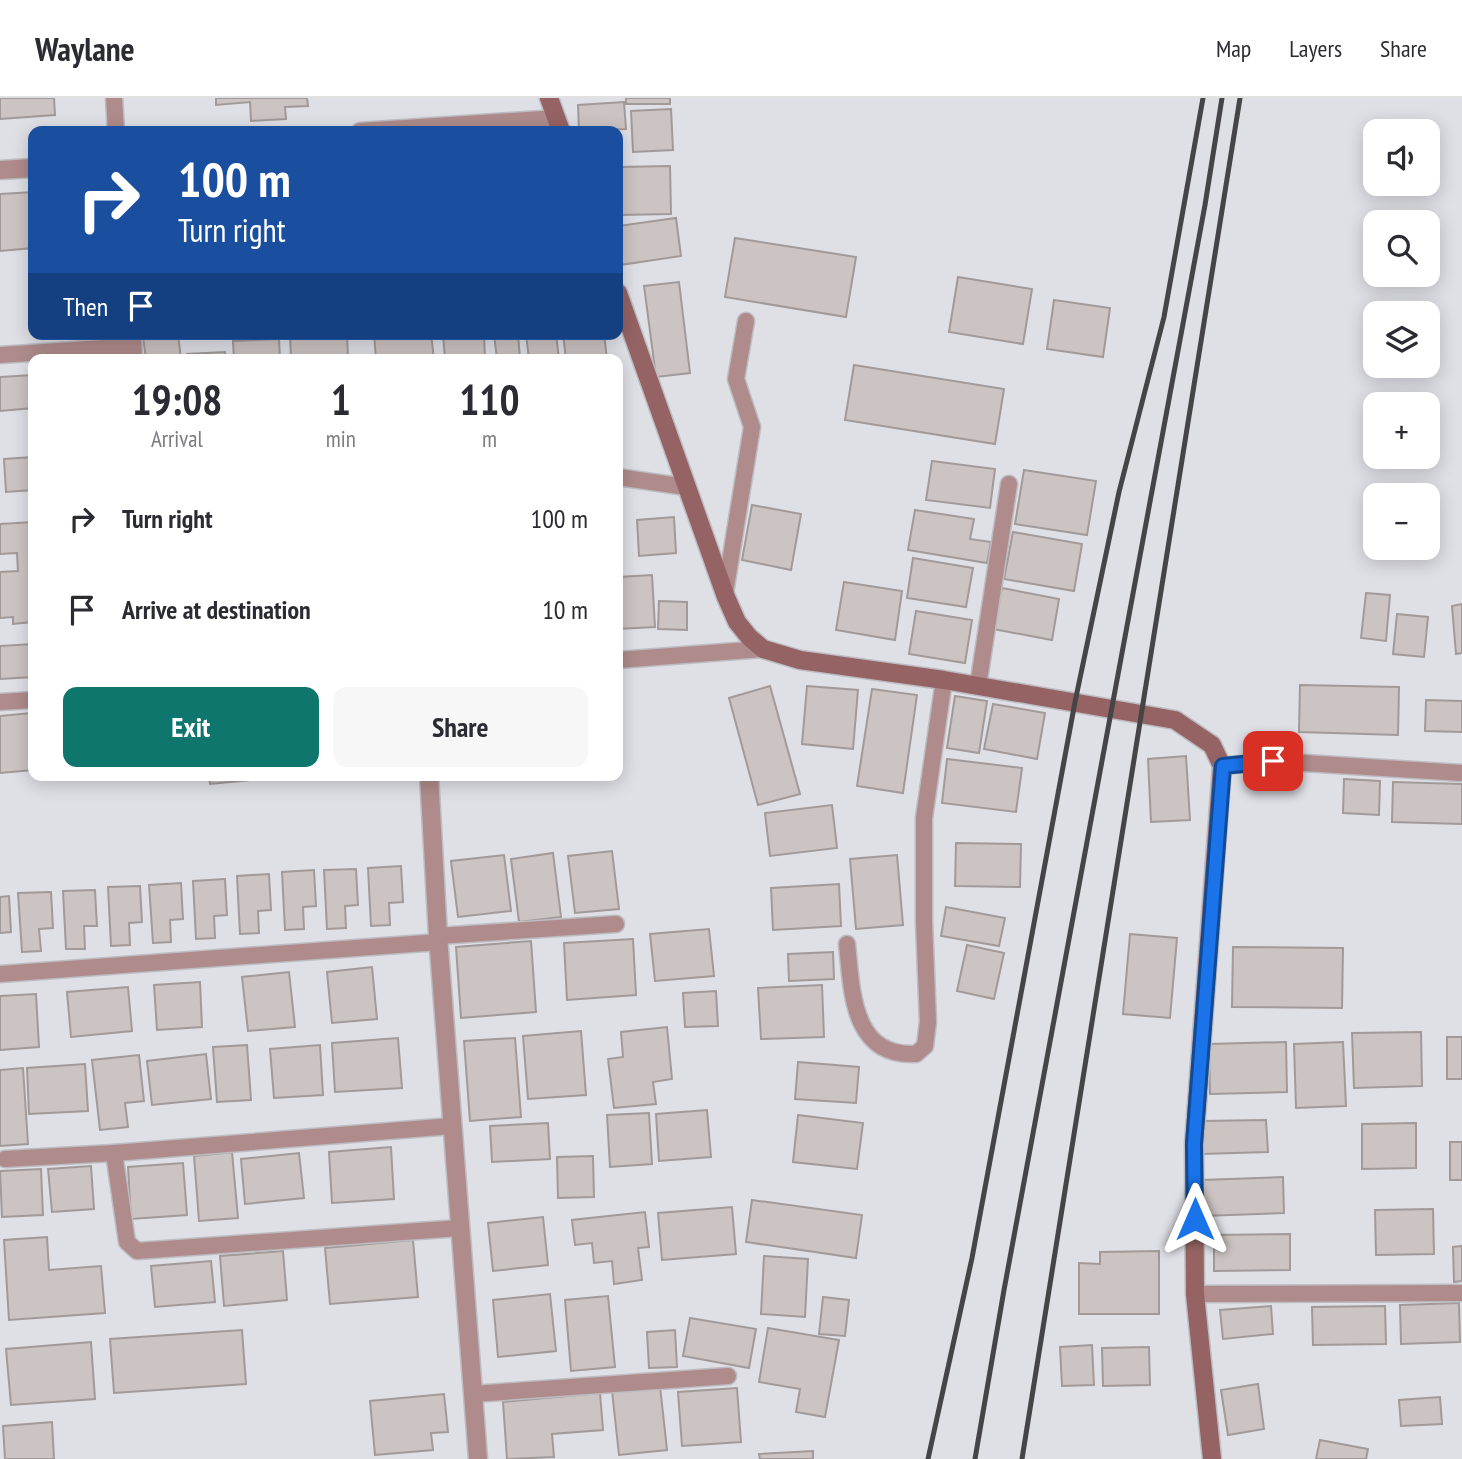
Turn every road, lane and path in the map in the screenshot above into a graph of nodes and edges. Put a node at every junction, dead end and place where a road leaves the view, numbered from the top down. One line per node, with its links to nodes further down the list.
1 (114, 98): 4 (lane)
2 (549, 98): 3 (street)
3 (559, 125): 5 (lane)
4 (116, 126)
5 (526, 126)
6 (28, 168): 7 (street)
7 (0, 170)
8 (623, 307): 14 (street)
9 (746, 321): 15 (lane)
10 (133, 346): 11 (lane)
11 (0, 355)
12 (623, 478): 14 (lane)
13 (1009, 484): 19 (lane)
14 (687, 487): 15 (street)
15 (724, 593): 16 (street)
16 (763, 649): 17 (lane); 18 (street)
17 (623, 660)
18 (944, 680): 19 (street); 27 (lane)
19 (978, 686): 22 (street)
20 (28, 700): 21 (lane)
21 (0, 702)
22 (1223, 766): 23 (lane); 34 (street)
23 (1462, 773)
24 (429, 781): 26 (street)
25 (616, 924): 26 (lane)
26 (438, 939): 28 (lane); 29 (street)
27 (847, 944)
28 (0, 974)
29 (453, 1126): 30 (lane); 32 (street)
30 (114, 1153): 31 (lane); 32 (lane)
31 (5, 1159)
32 (460, 1228): 36 (street)
33 (1462, 1293): 34 (lane)
34 (1195, 1294): 38 (street)
35 (728, 1376): 36 (lane)
36 (473, 1394): 37 (street)
37 (478, 1459)
38 (1212, 1459)

